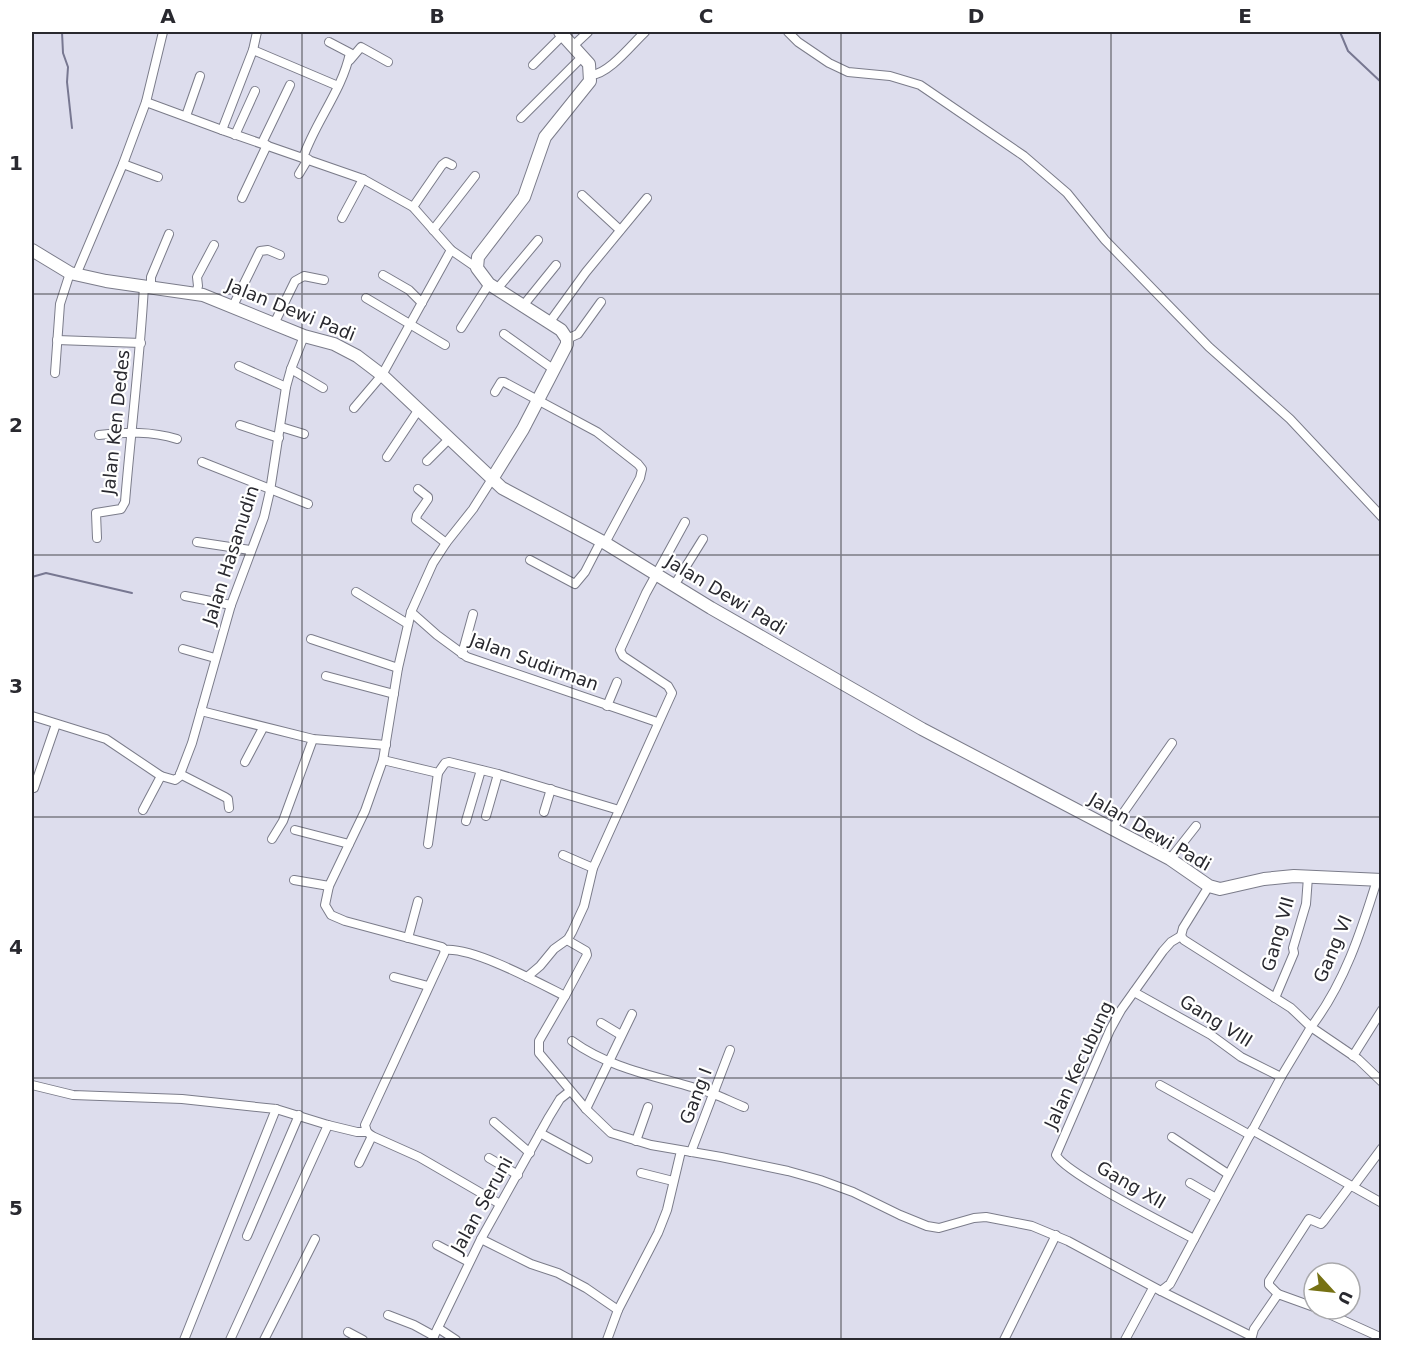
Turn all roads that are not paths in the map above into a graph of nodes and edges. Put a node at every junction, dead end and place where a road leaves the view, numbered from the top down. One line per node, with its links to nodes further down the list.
1 (163, 32): 19 (street)
2 (257, 32): 9 (street)
3 (588, 32): 8 (street)
4 (645, 32): 14 (street)
5 (788, 32): 94 (street)
6 (563, 33): 8 (street); 13 (street)
7 (329, 42): 11 (street)
8 (573, 46): 10 (street)
9 (253, 50): 17 (street); 22 (street)
10 (583, 56): 14 (street); 21 (street)
11 (348, 62): 12 (street); 17 (street)
12 (388, 62)
13 (533, 65)
14 (591, 75): 46 (street)
15 (200, 76): 20 (street)
16 (290, 85): 24 (street)
17 (338, 86): 25 (street)
18 (255, 91): 23 (street)
19 (146, 102): 20 (street); 26 (street)
20 (186, 116): 22 (street)
21 (521, 118)
22 (222, 130): 23 (street)
23 (235, 135): 24 (street)
24 (264, 144): 25 (street); 33 (street)
25 (305, 158): 28 (street); 31 (street)
26 (123, 164): 30 (street); 47 (street)
27 (452, 165): 35 (street)
28 (299, 174)
29 (475, 176): 37 (street)
30 (158, 177)
31 (363, 178): 35 (street); 36 (street)
32 (582, 195): 38 (street)
33 (242, 198)
34 (647, 198): 38 (street)
35 (413, 207): 37 (street)
36 (342, 218)
37 (433, 230): 43 (street)
38 (620, 230): 58 (street)
39 (168, 234): 50 (street, Jalan Ken Dedes)
40 (538, 240): 51 (street)
41 (214, 245): 52 (street)
42 (32, 250): 47 (street)
43 (451, 250): 46 (street); 55 (street)
44 (280, 255): 56 (street)
45 (556, 265): 57 (street)
46 (477, 268): 51 (street)
47 (73, 274): 50 (street, Jalan Dewi Padi); 65 (street)
48 (383, 275): 55 (street)
49 (324, 280): 59 (street)
50 (147, 286): 52 (street, Jalan Dewi Padi); 66 (street, Jalan Ken Dedes)
51 (493, 287): 57 (street); 61 (street)
52 (196, 293): 56 (street, Jalan Dewi Padi)
53 (366, 298): 60 (street)
54 (601, 302): 64 (street)
55 (422, 303): 60 (street)
56 (233, 306): 59 (street, Jalan Dewi Padi)
57 (522, 307): 58 (street)
58 (549, 323): 64 (street)
59 (274, 324): 63 (street, Jalan Dewi Padi)
60 (411, 324): 67 (street); 72 (street)
61 (461, 328)
62 (504, 334): 70 (street)
63 (304, 336): 69 (street, Jalan Hasanudin); 72 (street, Jalan Dewi Padi)
64 (567, 339): 70 (street)
65 (57, 340): 66 (street); 71 (street)
66 (141, 343): 81 (street, Jalan Ken Dedes)
67 (445, 345)
68 (240, 366): 73 (street)
69 (291, 369): 73 (street, Jalan Hasanudin); 74 (street)
70 (553, 369): 76 (street)
71 (55, 373)
72 (382, 375): 77 (street); 78 (street, Jalan Dewi Padi)
73 (286, 387): 80 (street, Jalan Hasanudin)
74 (323, 388)
75 (495, 392): 76 (street)
76 (537, 399): 90 (street); 99 (street)
77 (354, 408)
78 (419, 409): 85 (street, Jalan Dewi Padi); 87 (street)
79 (240, 425): 84 (street)
80 (281, 427): 82 (street); 84 (street, Jalan Hasanudin)
81 (130, 432): 83 (street); 86 (street); 96 (street, Jalan Ken Dedes)
82 (304, 434)
83 (99, 435)
84 (279, 438): 92 (street, Jalan Hasanudin)
85 (450, 438): 88 (street); 90 (street, Jalan Dewi Padi)
86 (177, 440)
87 (387, 457)
88 (427, 461)
89 (202, 462): 92 (street)
90 (492, 478): 99 (street, Jalan Dewi Padi); 100 (street)
91 (418, 489): 100 (street)
92 (270, 491): 93 (street); 101 (street, Jalan Hasanudin)
93 (308, 504)
94 (1382, 517)
95 (685, 522): 103 (street)
96 (97, 538)
97 (703, 539): 104 (street)
98 (197, 542): 101 (street)
99 (603, 542): 102 (street); 103 (street, Jalan Dewi Padi)
100 (446, 543): 108 (street)
101 (250, 550): 107 (street, Jalan Hasanudin)
102 (530, 560)
103 (656, 574): 104 (street, Jalan Dewi Padi); 122 (street)
104 (675, 584): 144 (street, Jalan Dewi Padi)
105 (356, 592): 110 (street)
106 (185, 596): 107 (street)
107 (231, 604): 114 (street, Jalan Hasanudin)
108 (411, 612): 110 (street); 113 (street, Jalan Sudirman)
109 (473, 614): 113 (street)
110 (408, 624): 115 (street)
111 (311, 639): 115 (street)
112 (183, 649): 114 (street)
113 (462, 654): 119 (street, Jalan Sudirman)
114 (215, 658): 120 (street, Jalan Hasanudin)
115 (398, 668): 118 (street)
116 (326, 676): 118 (street)
117 (617, 682): 119 (street)
118 (394, 694): 127 (street)
119 (607, 706): 122 (street, Jalan Sudirman)
120 (201, 711): 124 (street); 134 (street, Jalan Hasanudin)
121 (32, 716): 123 (street)
122 (657, 722): 139 (street)
123 (56, 724): 133 (street); 135 (street)
124 (263, 728): 125 (street); 129 (street)
125 (313, 739): 127 (street); 146 (street)
126 (1172, 743): 144 (street)
127 (386, 745): 128 (street)
128 (383, 760): 131 (street); 147 (street)
129 (245, 762)
130 (481, 770): 131 (street); 132 (street); 142 (street)
131 (438, 774): 148 (street)
132 (498, 774): 136 (street); 141 (street)
133 (161, 776): 134 (street); 138 (street)
134 (177, 777): 137 (street)
135 (34, 788)
136 (551, 789): 139 (street); 140 (street)
137 (229, 808)
138 (143, 810)
139 (619, 810): 151 (street)
140 (544, 812)
141 (486, 816)
142 (466, 821)
143 (1196, 826): 150 (street)
144 (1112, 829): 150 (street, Jalan Dewi Padi)
145 (296, 830): 147 (street)
146 (272, 838)
147 (350, 844): 155 (street)
148 (428, 844)
149 (563, 855): 151 (street)
150 (1170, 860): 156 (street, Jalan Dewi Padi)
151 (593, 868): 160 (street)
152 (1308, 877): 154 (street, Jalan Dewi Padi); 156 (street, Jalan Dewi Padi); 167 (street, Gang VII)
153 (294, 880): 155 (street)
154 (1379, 880): 171 (street, Gang VI)
155 (330, 886): 159 (street)
156 (1209, 886): 158 (street)
157 (418, 901): 159 (street)
158 (1181, 936): 165 (street, Jalan Kecubung); 167 (street)
159 (408, 938): 161 (street)
160 (567, 940): 163 (street); 166 (street)
161 (445, 950): 163 (street); 164 (street)
162 (394, 977): 164 (street)
163 (527, 977): 166 (street)
164 (428, 986): 192 (street)
165 (1134, 992): 177 (street, Gang VIII); 199 (street, Jalan Kecubung)
166 (565, 996): 181 (street)
167 (1275, 998): 171 (street)
168 (1382, 1010): 175 (street)
169 (632, 1014): 172 (street)
170 (601, 1023): 172 (street)
171 (1311, 1027): 175 (street); 177 (street, Gang VI)
172 (621, 1035): 176 (street)
173 (572, 1041): 176 (street)
174 (730, 1050): 182 (street, Gang I)
175 (1353, 1056): 178 (street)
176 (609, 1063): 182 (street); 186 (street)
177 (1281, 1077): 190 (street, Gang VI)
178 (1382, 1082)
179 (1160, 1085): 190 (street)
180 (32, 1086): 185 (street)
181 (570, 1091): 186 (street); 191 (street, Jalan Seruni)
182 (714, 1094): 184 (street); 197 (street, Gang I)
183 (648, 1107): 194 (street)
184 (744, 1107)
185 (276, 1109): 187 (street); 231 (street)
186 (586, 1109): 194 (street)
187 (299, 1115): 189 (street); 213 (street)
188 (494, 1122): 198 (street)
189 (328, 1125): 192 (street); 232 (street)
190 (1251, 1132): 204 (street, Gang VI); 208 (street)
191 (540, 1133): 198 (street, Jalan Seruni); 201 (street)
192 (370, 1134): 202 (street); 211 (street)
193 (1172, 1137): 204 (street)
194 (636, 1141): 196 (street)
195 (1382, 1148): 208 (street)
196 (681, 1151): 197 (street); 206 (street)
197 (691, 1152): 212 (street)
198 (530, 1153): 205 (street, Jalan Seruni)
199 (1056, 1155): 216 (street, Gang XII)
200 (489, 1158): 205 (street)
201 (588, 1159)
202 (358, 1163)
203 (641, 1173): 206 (street)
204 (1228, 1174): 209 (street, Gang VI)
205 (518, 1175): 211 (street, Jalan Seruni)
206 (673, 1181): 222 (street)
207 (1190, 1183): 209 (street)
208 (1352, 1186): 210 (street); 220 (street)
209 (1216, 1198): 216 (street, Gang VI)
210 (1382, 1203)
211 (500, 1204): 215 (street, Jalan Seruni)
212 (1056, 1235): 219 (street); 230 (street)
213 (247, 1236)
214 (315, 1239): 233 (street)
215 (481, 1239): 218 (street, Jalan Seruni); 222 (street)
216 (1194, 1239): 219 (street, Gang VI)
217 (437, 1245): 218 (street)
218 (469, 1262): 225 (street, Jalan Seruni)
219 (1157, 1290): 227 (street); 237 (street, Gang VI)
220 (1278, 1293): 221 (street); 227 (street)
221 (1302, 1302)
222 (618, 1310): 236 (street)
223 (388, 1315): 229 (street)
224 (1344, 1321): 228 (street)
225 (438, 1328): 229 (street, Jalan Seruni); 235 (street)
226 (348, 1332): 234 (street)
227 (1251, 1338)
228 (1382, 1338)
229 (433, 1339)
230 (1005, 1340)
231 (184, 1341)
232 (230, 1341)
233 (264, 1341)
234 (363, 1341)
235 (456, 1341)
236 (607, 1341)
237 (1125, 1341)

